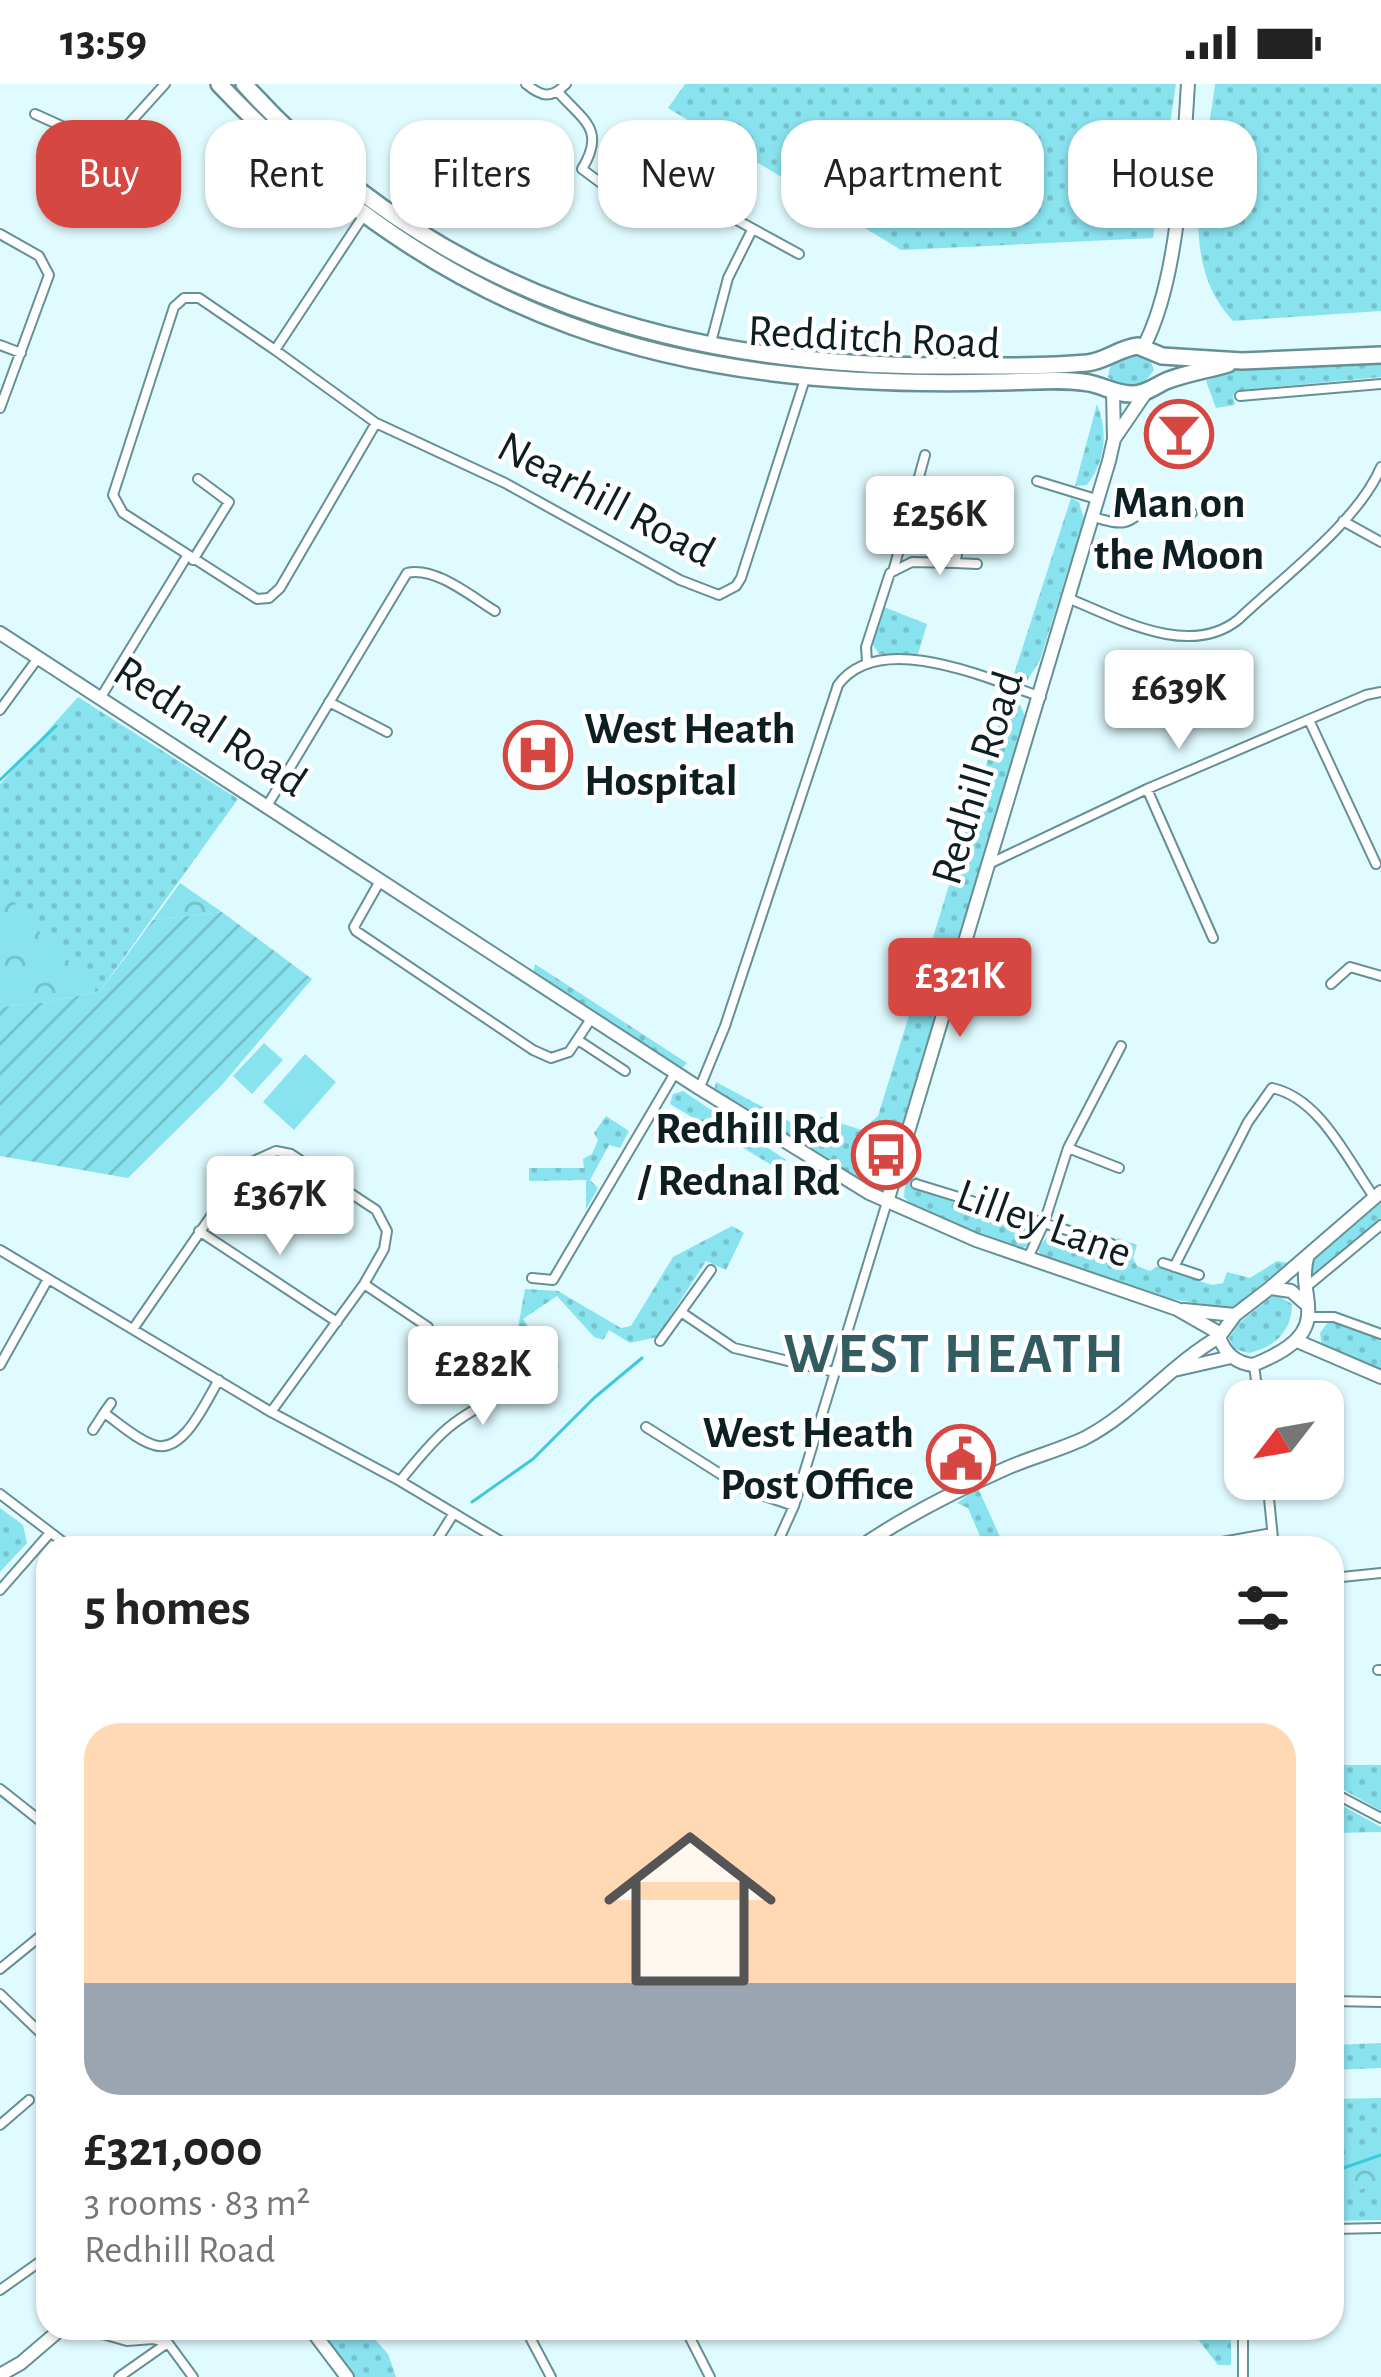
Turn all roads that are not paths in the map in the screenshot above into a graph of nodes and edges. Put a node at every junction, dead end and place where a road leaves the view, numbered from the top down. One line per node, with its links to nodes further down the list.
1 (165, 84): 8 (street)
2 (219, 84): 9 (highway, Redditch Road)
3 (244, 84): 11 (highway, Redditch Road)
4 (526, 84): 7 (street)
5 (566, 84): 7 (street)
6 (1188, 84): 23 (street)
7 (558, 92): 10 (street)
8 (35, 114)
9 (254, 120)
10 (598, 181)
11 (375, 201): 12 (highway); 13 (highway, Redditch Road)
12 (366, 212)
13 (390, 218)
14 (355, 228): 25 (street)
15 (399, 228): 20 (highway, Redditch Road); 21 (highway, Redditch Road)
16 (749, 228): 17 (street)
17 (752, 230): 19 (street); 24 (street)
18 (0, 234): 26 (street)
19 (799, 254)
20 (462, 256): 21 (highway); 24 (highway, Redditch Road)
21 (452, 274): 31 (highway, Redditch Road)
22 (0, 345): 26 (street)
23 (1144, 346): 28 (highway); 29 (highway)
24 (709, 347): 29 (highway, Redditch Road)
25 (275, 350): 37 (street); 49 (street)
26 (21, 353): 36 (street)
27 (1381, 355): 30 (highway)
28 (1162, 356): 30 (highway); 33 (highway)
29 (1104, 360): 34 (highway)
30 (1243, 361): 33 (highway)
31 (805, 379): 34 (highway, Redditch Road); 37 (street, Nearhill Road)
32 (1381, 385): 35 (street)
33 (1152, 388): 34 (highway); 38 (street, Redhill Road)
34 (1110, 389): 38 (street, Redhill Road)
35 (1240, 396)
36 (0, 408)
37 (376, 423): 49 (street)
38 (1114, 440): 43 (street, Redhill Road)
39 (925, 455): 52 (street)
40 (1381, 467): 46 (street)
41 (198, 479): 49 (street)
42 (1037, 481): 43 (street)
43 (1098, 500): 45 (street, Redhill Road)
44 (1192, 513): 45 (street)
45 (1093, 517): 53 (street, Redhill Road)
46 (1343, 521): 47 (street); 53 (street)
47 (1381, 542)
48 (959, 546): 50 (street)
49 (190, 558): 62 (street)
50 (955, 563): 51 (street); 52 (street)
51 (977, 564)
52 (893, 570): 59 (street)
53 (1070, 599): 61 (street, Redhill Road)
54 (477, 600): 55 (street); 56 (street); 63 (street)
55 (495, 611)
56 (469, 614)
57 (0, 633): 58 (street, Rednal Road)
58 (38, 658): 62 (street, Rednal Road); 64 (street)
59 (867, 662): 61 (street); 80 (street)
60 (1381, 692): 65 (street)
61 (1040, 697): 69 (street, Redhill Road)
62 (100, 698): 68 (street, Rednal Road)
63 (329, 702): 66 (street); 68 (street)
64 (0, 710)
65 (1309, 720): 67 (street); 70 (street)
66 (387, 732)
67 (1147, 789): 69 (street); 72 (street)
68 (267, 806): 71 (street, Rednal Road)
69 (991, 863): 85 (street, Redhill Road)
70 (1376, 865)
71 (380, 881): 75 (street, Rednal Road); 76 (street)
72 (1213, 938)
73 (1381, 976): 74 (street)
74 (1331, 984)
75 (592, 1018): 76 (street); 79 (street, Rednal Road)
76 (578, 1040): 78 (street)
77 (1120, 1046): 81 (street)
78 (625, 1071)
79 (675, 1073): 80 (street, Rednal Road); 97 (street)
80 (699, 1088): 85 (street, Rednal Road)
81 (1068, 1148): 82 (street); 86 (street)
82 (1119, 1168)
83 (916, 1184): 86 (street, Lilley Lane)
84 (1378, 1195): 91 (street); 94 (street)
85 (887, 1202): 92 (street, Lilley Lane); 117 (street, Redhill Road)
86 (1044, 1223): 89 (street, Lilley Lane); 92 (street)
87 (1381, 1225): 101 (street)
88 (199, 1231): 99 (street); 105 (street); 107 (street)
89 (1112, 1244)
90 (0, 1250): 98 (street)
91 (1307, 1258): 100 (street); 101 (street)
92 (1027, 1259): 102 (street, Lilley Lane)
93 (1163, 1263): 94 (street)
94 (1174, 1267): 96 (street)
95 (711, 1270): 103 (street)
96 (1199, 1275)
97 (532, 1278)
98 (48, 1279): 107 (street); 115 (street)
99 (364, 1284): 105 (street); 112 (street)
100 (1270, 1288): 101 (street); 104 (street)
101 (1306, 1303): 108 (street); 111 (street)
102 (1177, 1310): 104 (street, Lilley Lane); 106 (street, Lilley Lane)
103 (681, 1312): 110 (street); 117 (street)
104 (1235, 1315): 109 (street)
105 (337, 1322): 124 (street)
106 (1206, 1326): 109 (street, Lilley Lane); 113 (street)
107 (134, 1329): 121 (street)
108 (1381, 1334)
109 (1219, 1335): 113 (street); 114 (street)
110 (660, 1341)
111 (1297, 1341): 116 (street); 120 (street)
112 (416, 1342)
113 (1191, 1353): 118 (street)
114 (1231, 1357): 116 (street); 118 (street)
115 (0, 1365)
116 (1253, 1365): 122 (street)
117 (834, 1372): 131 (street, Redhill Road)
118 (1169, 1372): 140 (street)
119 (500, 1377): 128 (street)
120 (1381, 1377)
121 (219, 1380): 124 (street); 125 (street)
122 (1255, 1380)
123 (111, 1403): 125 (street)
124 (271, 1412): 128 (street)
125 (104, 1413): 127 (street)
126 (646, 1426): 131 (street)
127 (93, 1430)
128 (400, 1480): 132 (street)
129 (0, 1494): 133 (street)
130 (1269, 1500): 134 (street)
131 (794, 1506): 139 (street, Redhill Road)
132 (454, 1513): 137 (street); 138 (street)
133 (50, 1533): 135 (street); 136 (street)
134 (1272, 1533): 141 (street); 142 (street)
135 (47, 1536)
136 (54, 1536)
137 (440, 1536)
138 (492, 1536)
139 (780, 1536)
140 (886, 1536)
141 (1255, 1536)
142 (1272, 1536)
143 (36, 1549): 146 (street)
144 (1381, 1573): 145 (street)
145 (1344, 1577)
146 (0, 1590)
147 (0, 1790): 149 (street)
148 (1344, 1798): 150 (street)
149 (36, 1818)
150 (1381, 1818)
151 (36, 1940): 152 (street)
152 (0, 1969)
153 (0, 1994): 156 (street)
154 (1344, 2001): 155 (street)
155 (1381, 2002)
156 (36, 2029)
157 (29, 2100): 158 (street)
158 (0, 2125)
159 (1381, 2228): 160 (street)
160 (1344, 2229)
161 (36, 2264): 162 (street)
162 (0, 2290)
163 (47, 2340): 170 (street)
164 (157, 2340): 169 (street)
165 (319, 2340): 173 (street)
166 (531, 2340): 174 (street)
167 (691, 2340): 175 (street)
168 (1243, 2340): 176 (street)
169 (168, 2343): 171 (street); 172 (street)
170 (3, 2375)
171 (119, 2377)
172 (193, 2377)
173 (347, 2377)
174 (550, 2377)
175 (710, 2377)
176 (1243, 2377)

